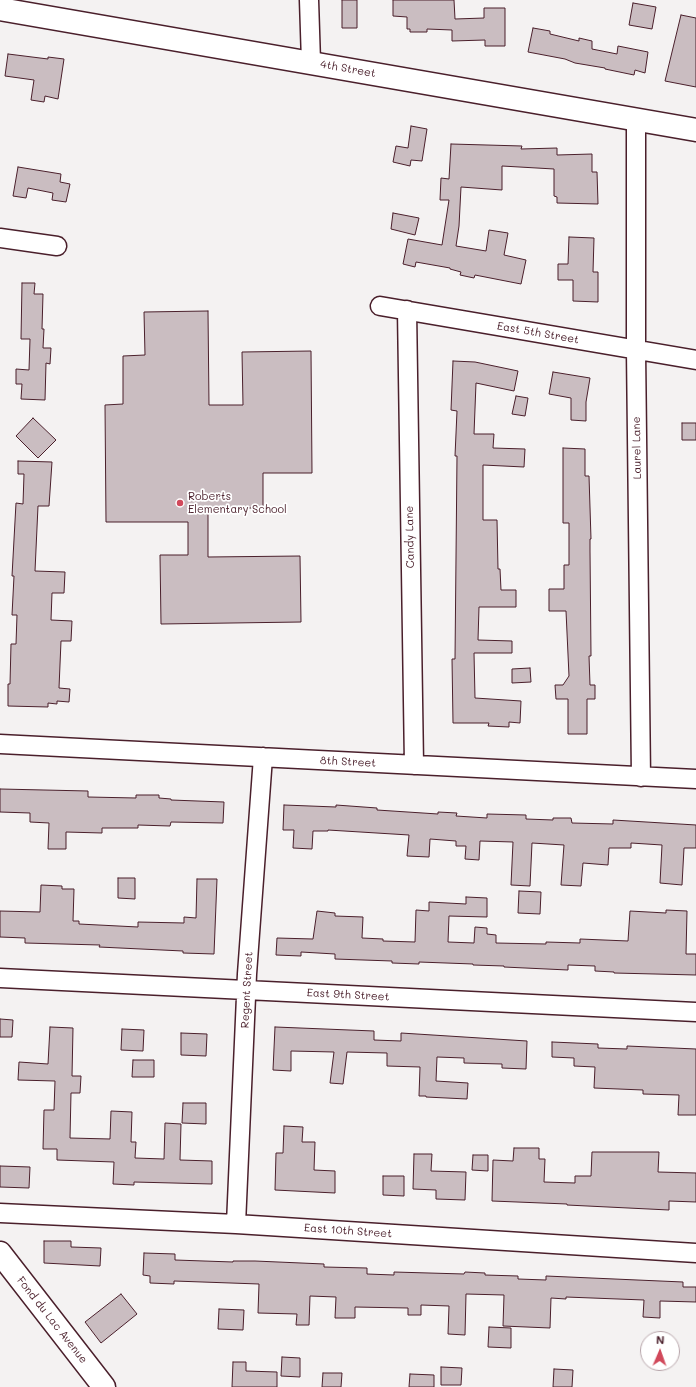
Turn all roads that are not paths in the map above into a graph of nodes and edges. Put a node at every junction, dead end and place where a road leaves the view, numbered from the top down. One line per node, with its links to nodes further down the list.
1 (309, 0): 3 (street)
2 (0, 9): 3 (street, 4th Street)
3 (311, 62): 4 (street, 4th Street)
4 (636, 120): 5 (street, 4th Street); 10 (street, Laurel Lane)
5 (696, 130)
6 (0, 238): 7 (street)
7 (57, 246)
8 (380, 306): 9 (street, East 5th Street)
9 (407, 310): 10 (street, East 5th Street); 14 (street, Candy Lane)
10 (636, 350): 11 (street, East 5th Street); 15 (street, Laurel Lane)
11 (696, 360)
12 (0, 744): 13 (street, 8th Street)
13 (263, 757): 14 (street, 8th Street); 18 (street, Regent Street)
14 (414, 765): 15 (street, 8th Street)
15 (641, 777): 16 (street, 8th Street)
16 (696, 779)
17 (0, 978): 18 (street, East 9th Street)
18 (246, 990): 19 (street, East 9th Street); 21 (street, Regent Street)
19 (696, 1012)
20 (0, 1213): 21 (street, East 10th Street)
21 (236, 1224): 23 (street, East 10th Street)
22 (0, 1253): 24 (street, Fond du Lac Avenue)
23 (696, 1253)
24 (104, 1387)

